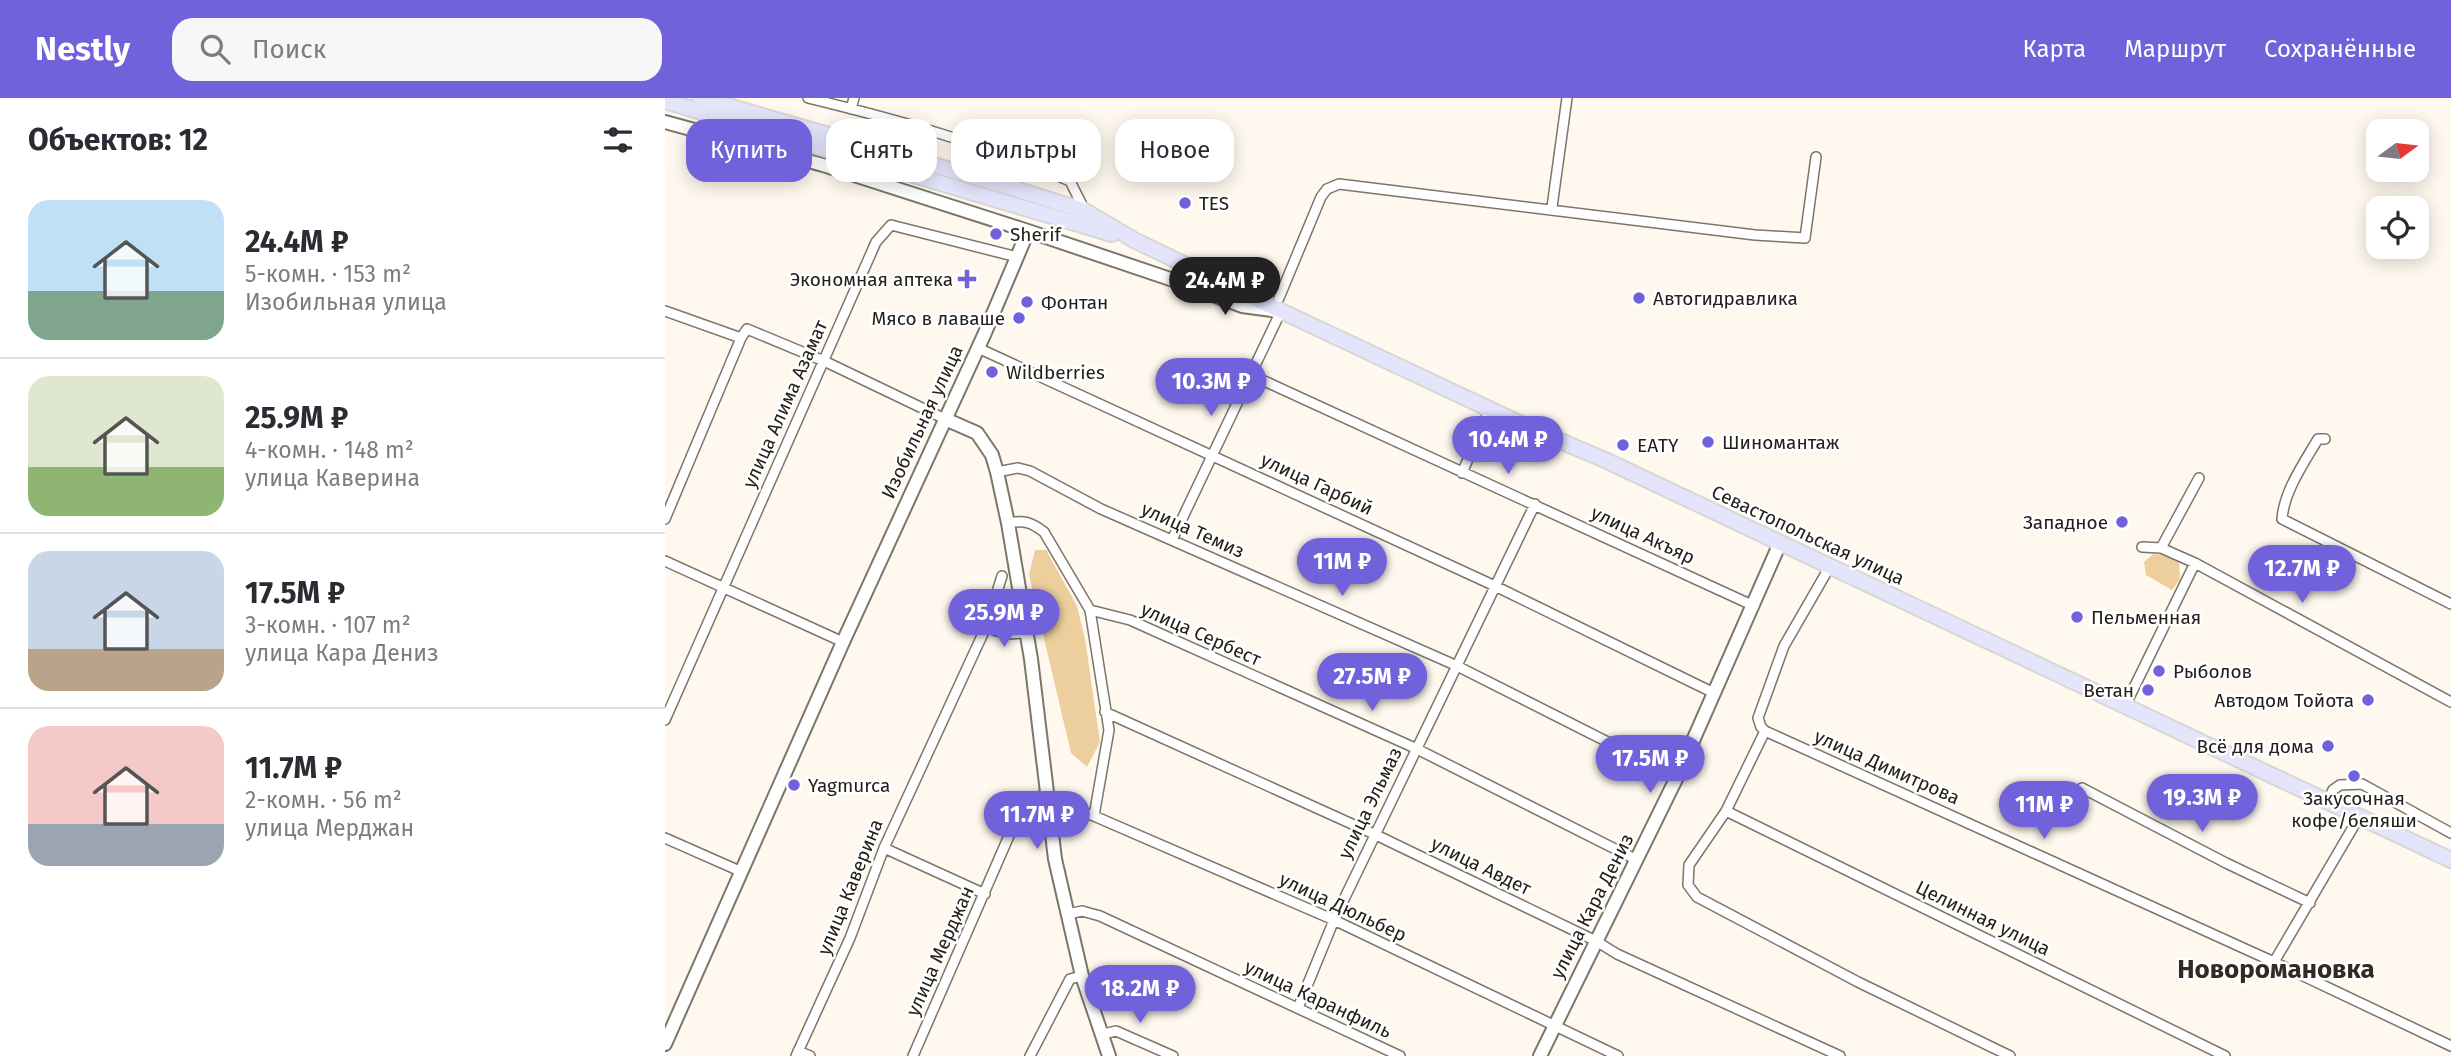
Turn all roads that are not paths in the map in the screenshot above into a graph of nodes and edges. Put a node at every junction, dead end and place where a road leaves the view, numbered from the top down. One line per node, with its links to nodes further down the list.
1 (700, 98): 10 (main road)
2 (808, 98): 6 (street)
3 (854, 98): 6 (street)
4 (1567, 98): 9 (street)
5 (665, 101): 13 (main road)
6 (851, 109): 10 (street)
7 (665, 122): 11 (main road)
8 (1816, 157): 18 (street)
9 (1552, 207)
10 (1085, 211): 13 (main road)
11 (1002, 222): 12 (main road); 15 (main road)
12 (1028, 231): 14 (main road); 15 (main road, Изобильная улица)
13 (1134, 240): 17 (main road, Севастопольская улица)
14 (1061, 242): 15 (main road); 16 (main road)
15 (1017, 257): 21 (main road, Изобильная улица); 22 (street, улица Алима Азамат)
16 (1179, 282): 17 (main road); 18 (main road)
17 (1233, 286): 18 (main road, Севастопольская улица)
18 (1280, 304): 23 (street); 24 (main road, Севастопольская улица)
19 (665, 310): 20 (street)
20 (741, 338): 22 (street); 32 (street)
21 (978, 348): 25 (main road, Изобильная улица); 27 (street, улица Гарбий)
22 (824, 361): 25 (street); 42 (street, улица Алима Азамат)
23 (1249, 374): 27 (street); 29 (street, улица Акъяр)
24 (1490, 409): 29 (street); 35 (main road, Севастопольская улица)
25 (945, 419): 28 (main road); 49 (main road, Изобильная улица)
26 (2325, 439): 44 (street)
27 (1211, 453): 34 (street); 43 (street, улица Гарбий)
28 (997, 472): 33 (main road); 34 (street, улица Темиз)
29 (1462, 473): 31 (street, улица Акъяр)
30 (2199, 478): 37 (street)
31 (1535, 504): 43 (street, улица Эльмаз); 45 (street, улица Акъяр)
32 (665, 519)
33 (1008, 523): 46 (street); 48 (main road)
34 (1172, 540): 50 (street, улица Темиз)
35 (1780, 543): 40 (main road, Севастопольская улица); 45 (main road, улица Кара Дениз)
36 (2142, 547): 37 (street)
37 (2161, 548): 39 (street)
38 (665, 561): 42 (street)
39 (2195, 563): 52 (street); 53 (street)
40 (1829, 568): 53 (main road, Севастопольская улица); 56 (street)
41 (1002, 576): 47 (street, улица Каверина)
42 (724, 586): 49 (street); 55 (street, улица Алима Азамат)
43 (1495, 586): 50 (street, улица Эльмаз); 51 (street, улица Гарбий)
44 (2451, 604)
45 (1754, 606): 51 (main road, улица Кара Дениз)
46 (1090, 610): 54 (street); 57 (street, улица Сербест)
47 (986, 627): 48 (street); 70 (street, улица Каверина)
48 (1026, 633): 60 (main road)
49 (843, 642): 73 (main road, Изобильная улица)
50 (1455, 665): 57 (street, улица Эльмаз); 58 (street, улица Темиз)
51 (1714, 693): 58 (main road, улица Кара Дениз)
52 (2451, 702)
53 (2125, 706): 61 (main road, Севастопольская улица)
54 (1105, 712): 64 (street); 68 (street, улица Авдет)
55 (665, 720)
56 (1765, 731): 63 (street); 79 (street, улица Димитрова)
57 (1415, 748): 68 (street, улица Эльмаз); 71 (street, улица Сербест)
58 (1677, 776): 71 (main road, улица Кара Дениз)
59 (2082, 788): 75 (street)
60 (1048, 802): 62 (street); 64 (street, улица Дюльбер); 76 (main road)
61 (2327, 802): 65 (main road, Севастопольская улица); 67 (street)
62 (1023, 804)
63 (1726, 811): 96 (street); 97 (street, Целинная улица)
64 (1094, 816): 77 (street, улица Дюльбер)
65 (2359, 817): 72 (main road, Севастопольская улица); 75 (street)
66 (1015, 822): 74 (street, улица Мерджан)
67 (2451, 833)
68 (1374, 834): 77 (street, улица Эльмаз); 78 (street, улица Авдет)
69 (665, 838): 73 (street)
70 (884, 848): 74 (street); 86 (street, улица Каверина)
71 (1637, 860): 78 (main road, улица Кара Дениз)
72 (2451, 860)
73 (742, 872): 84 (main road, Изобильная улица)
74 (985, 894): 88 (street, улица Мерджан)
75 (2310, 903): 79 (street)
76 (1068, 914): 80 (main road); 81 (street, улица Каранфиль)
77 (1333, 920): 81 (street, улица Эльмаз); 82 (street, улица Дюльбер)
78 (1595, 941): 82 (main road, улица Кара Дениз); 95 (street, улица Авдет)
79 (2274, 962): 85 (street, улица Димитрова)
80 (1082, 976): 83 (main road); 89 (street)
81 (1298, 1008): 92 (street, улица Каранфиль)
82 (1553, 1026): 93 (main road, улица Кара Дениз); 94 (street, улица Дюльбер)
83 (1103, 1034): 90 (main road); 91 (street)
84 (665, 1044)
85 (2451, 1046)
86 (797, 1053): 87 (street)
87 (810, 1056)
88 (913, 1056)
89 (1030, 1056)
90 (1109, 1056)
91 (1173, 1056)
92 (1399, 1056)
93 (1540, 1056)
94 (1618, 1056)
95 (1840, 1056)
96 (2010, 1056)
97 (2225, 1056)

